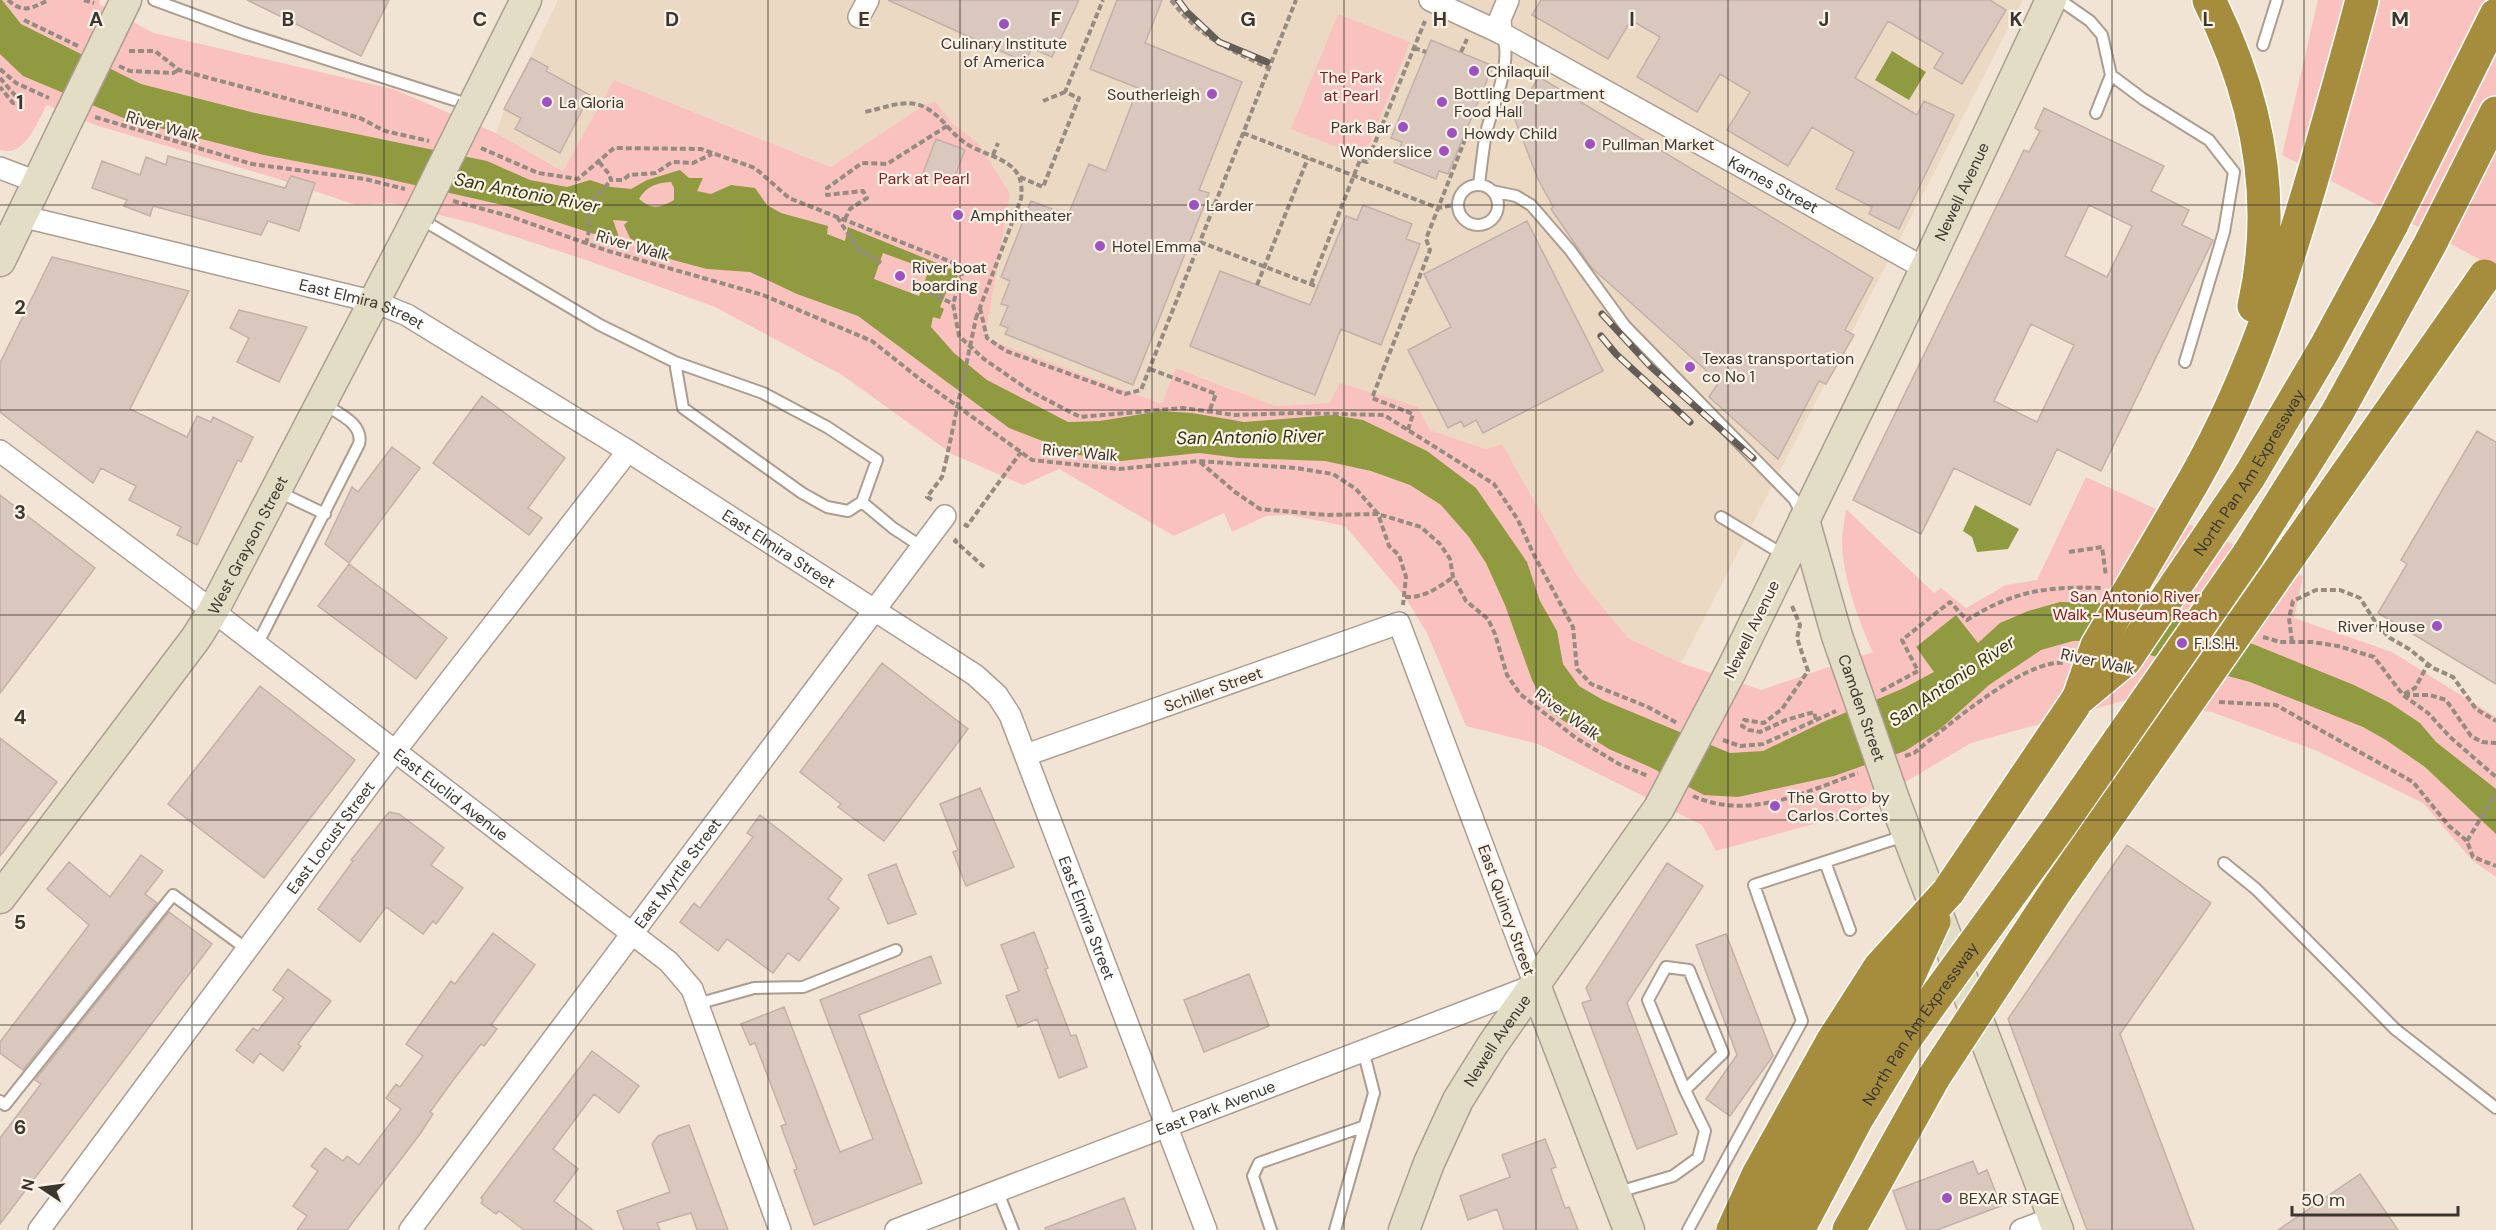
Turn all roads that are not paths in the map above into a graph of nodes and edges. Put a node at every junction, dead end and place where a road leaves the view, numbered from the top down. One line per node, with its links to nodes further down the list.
1 (126, 0): 20 (street, bridge)
2 (154, 0): 10 (lane)
3 (526, 0): 16 (street, West Grayson Street)
4 (1508, 0): 13 (street)
5 (2051, 0): 26 (street, Newell Avenue)
6 (2060, 0): 15 (lane)
7 (2209, 0): 35 (highway)
8 (2362, 0): 35 (highway)
9 (2274, 2): 14 (lane)
10 (176, 4): 16 (lane)
11 (1429, 7): 13 (street, Karnes Street)
12 (2496, 15): 47 (highway, North Pan Am Expressway, bridge)
13 (1501, 33): 21 (lane); 26 (street, Karnes Street)
14 (2263, 45)
15 (2111, 75): 17 (lane); 30 (lane)
16 (473, 106): 23 (street, West Grayson Street, bridge)
17 (2096, 112)
18 (2496, 113): 50 (highway, North Pan Am Expressway, bridge)
19 (0, 168): 20 (street)
20 (38, 182): 24 (street)
21 (1479, 185): 22 (lane); 22 (lane)
22 (1492, 191): 40 (lane)
23 (414, 204): 28 (street, West Grayson Street); 29 (lane)
24 (21, 216): 25 (street); 28 (street, East Elmira Street)
25 (0, 261)
26 (1926, 269): 40 (street, Newell Avenue)
27 (2492, 279): 86 (highway, bridge)
28 (375, 302): 31 (street, West Grayson Street); 33 (street, East Elmira Street)
29 (675, 362): 36 (lane); 36 (lane)
30 (2185, 362)
31 (322, 403): 34 (street, West Grayson Street); 38 (lane)
32 (0, 451): 44 (street, East Euclid Avenue)
33 (628, 451): 43 (street, East Elmira Street); 48 (street, East Locust Street)
34 (276, 491): 38 (lane); 44 (street, West Grayson Street)
35 (2183, 499): 47 (highway, bridge)
36 (862, 501): 41 (lane)
37 (946, 513): 41 (street, East Myrtle Street)
38 (325, 514): 46 (lane)
39 (1721, 517): 42 (lane)
40 (1804, 520): 42 (street, Newell Avenue); 51 (street, Camden Street, bridge)
41 (922, 547): 43 (street, East Myrtle Street)
42 (1787, 557): 60 (street, Newell Avenue, bridge)
43 (874, 609): 49 (street, East Elmira Street); 57 (street, East Myrtle Street)
44 (213, 611): 46 (street, East Euclid Avenue); 55 (street, West Grayson Street)
45 (1399, 623): 49 (street, Schiller Street); 60 (street, East Quincy Street)
46 (257, 645): 48 (street, East Euclid Avenue)
47 (2078, 699): 54 (highway, North Pan Am Expressway)
48 (394, 752): 57 (street, East Euclid Avenue); 58 (street, East Locust Street)
49 (1026, 755): 67 (street, East Elmira Street)
50 (2059, 827): 84 (highway, North Pan Am Expressway, bridge); 85 (highway, North Pan Am Expressway, bridge)
51 (1907, 835): 52 (lane); 70 (street, Camden Street)
52 (1825, 862): 56 (lane); 81 (lane)
53 (2224, 862): 65 (lane)
54 (1948, 892): 82 (highway, North Pan Am Expressway, bridge); 83 (highway, North Pan Am Expressway, bridge)
55 (0, 898)
56 (1850, 930)
57 (630, 933): 61 (street, East Euclid Avenue); 72 (street, East Myrtle Street)
58 (248, 950): 64 (lane); 71 (street, East Locust Street)
59 (896, 950): 61 (lane)
60 (1535, 985): 62 (street, East Park Avenue); 69 (street, East Quincy Street); 79 (street, Newell Avenue)
61 (697, 1004): 73 (street, East Euclid Avenue)
62 (1363, 1050): 66 (lane); 67 (street, East Park Avenue)
63 (1685, 1090): 63 (lane); 69 (lane)
64 (0, 1101)
65 (2496, 1108)
66 (1365, 1126): 77 (lane); 78 (lane)
67 (1166, 1127): 68 (street, East Park Avenue); 76 (street, East Elmira Street)
68 (997, 1190): 74 (street, East Park Avenue); 75 (lane)
69 (1615, 1193): 80 (street, East Quincy Street)
70 (2055, 1224): 87 (street)
71 (39, 1230)
72 (410, 1230)
73 (780, 1230)
74 (896, 1230)
75 (1013, 1230)
76 (1206, 1230)
77 (1271, 1230)
78 (1335, 1230)
79 (1404, 1230)
80 (1629, 1230)
81 (1688, 1230)
82 (1733, 1230)
83 (1767, 1230)
84 (1798, 1230)
85 (1821, 1230)
86 (1849, 1230)
87 (2021, 1230)

